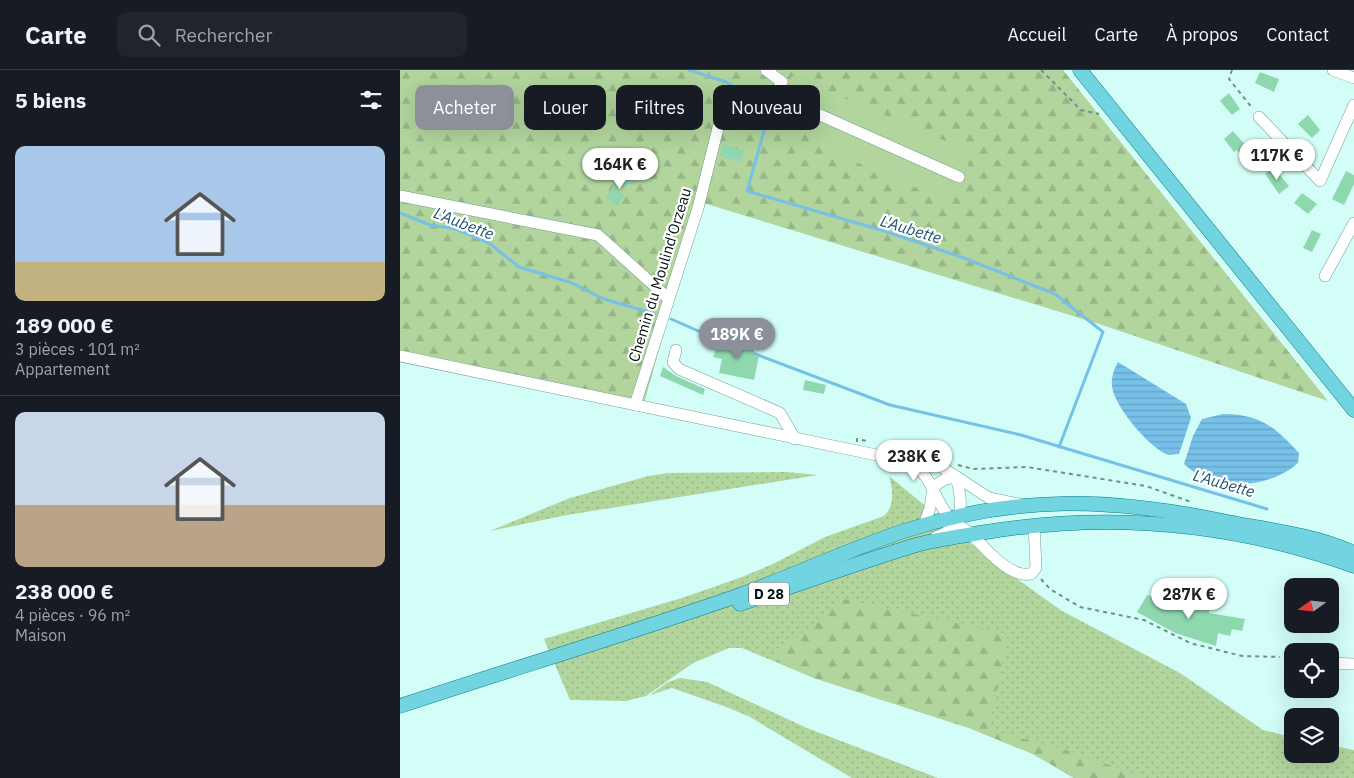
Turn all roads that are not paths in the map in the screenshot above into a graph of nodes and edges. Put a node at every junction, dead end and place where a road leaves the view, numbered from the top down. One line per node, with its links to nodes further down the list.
1 (766, 70): 5 (street)
2 (1080, 70): 18 (main road)
3 (1333, 70): 4 (street)
4 (1354, 78)
5 (780, 85)
6 (1354, 105): 8 (street)
7 (820, 115): 10 (street)
8 (1259, 117)
9 (718, 130): 14 (street, Chemin du Moulind'Orzeau)
10 (959, 177)
11 (400, 196): 14 (street)
12 (1354, 224): 13 (street)
13 (1324, 276)
14 (669, 299): 17 (street, Chemin du Moulind'Orzeau)
15 (676, 350): 19 (street)
16 (400, 356): 17 (street)
17 (635, 405): 19 (street)
18 (1354, 410)
19 (795, 439): 20 (street)
20 (910, 462): 21 (street); 22 (street)
21 (956, 477): 22 (street); 23 (street); 24 (street)
22 (934, 487): 24 (street); 25 (street)
23 (1023, 505): 24 (main road, D 28); 28 (main road, D 28)
24 (955, 519): 25 (main road, D 28); 27 (street); 29 (street)
25 (924, 525): 34 (main road, D 28)
26 (1034, 525): 27 (main road, D 28); 27 (street); 28 (main road, D 28)
27 (971, 534): 29 (main road, D 28)
28 (1289, 540): 30 (main road, D 28); 31 (main road, D 28)
29 (917, 545): 35 (main road, D 28)
30 (1354, 553)
31 (1354, 566)
32 (1339, 663): 33 (street)
33 (1354, 664)
34 (400, 706)
35 (400, 715)

